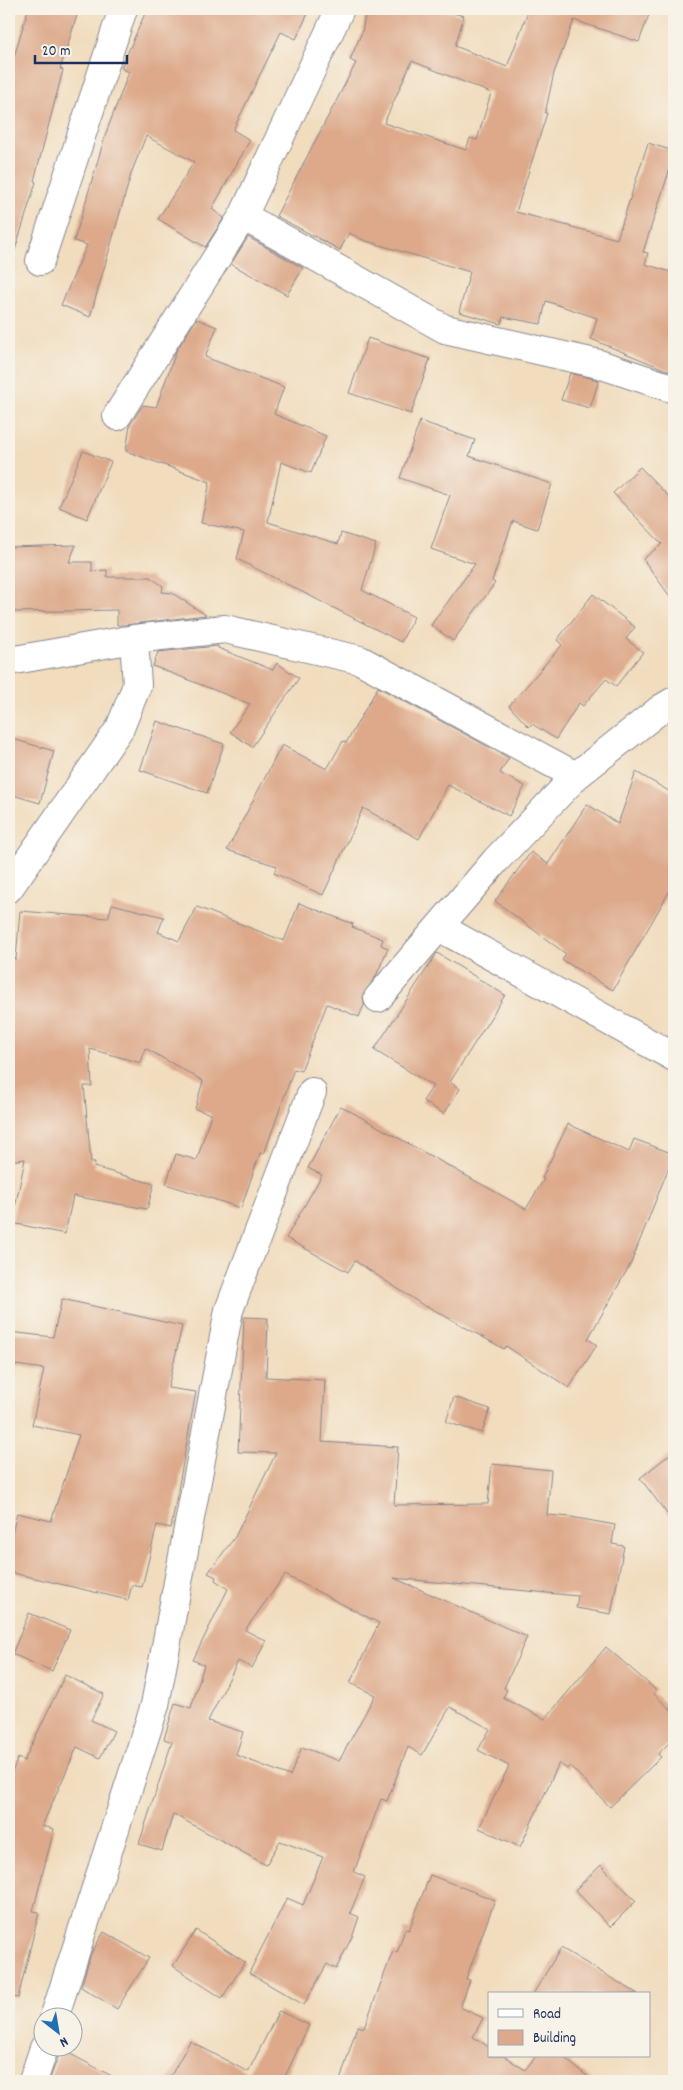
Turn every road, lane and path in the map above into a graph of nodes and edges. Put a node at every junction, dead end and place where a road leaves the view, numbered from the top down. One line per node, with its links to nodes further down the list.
1 (124, 9): 4 (street)
2 (340, 9): 3 (street)
3 (243, 216): 5 (street); 6 (street)
4 (40, 261)
5 (674, 389)
6 (116, 416)
7 (134, 639): 8 (street); 10 (street); 11 (street)
8 (9, 661)
9 (674, 701): 10 (street)
10 (576, 776): 12 (street)
11 (9, 888)
12 (439, 927): 13 (street); 14 (street)
13 (378, 998)
14 (674, 1057)
15 (312, 1092): 16 (street)
16 (57, 2008)
17 (41, 2058): 18 (street)
18 (33, 2081)

